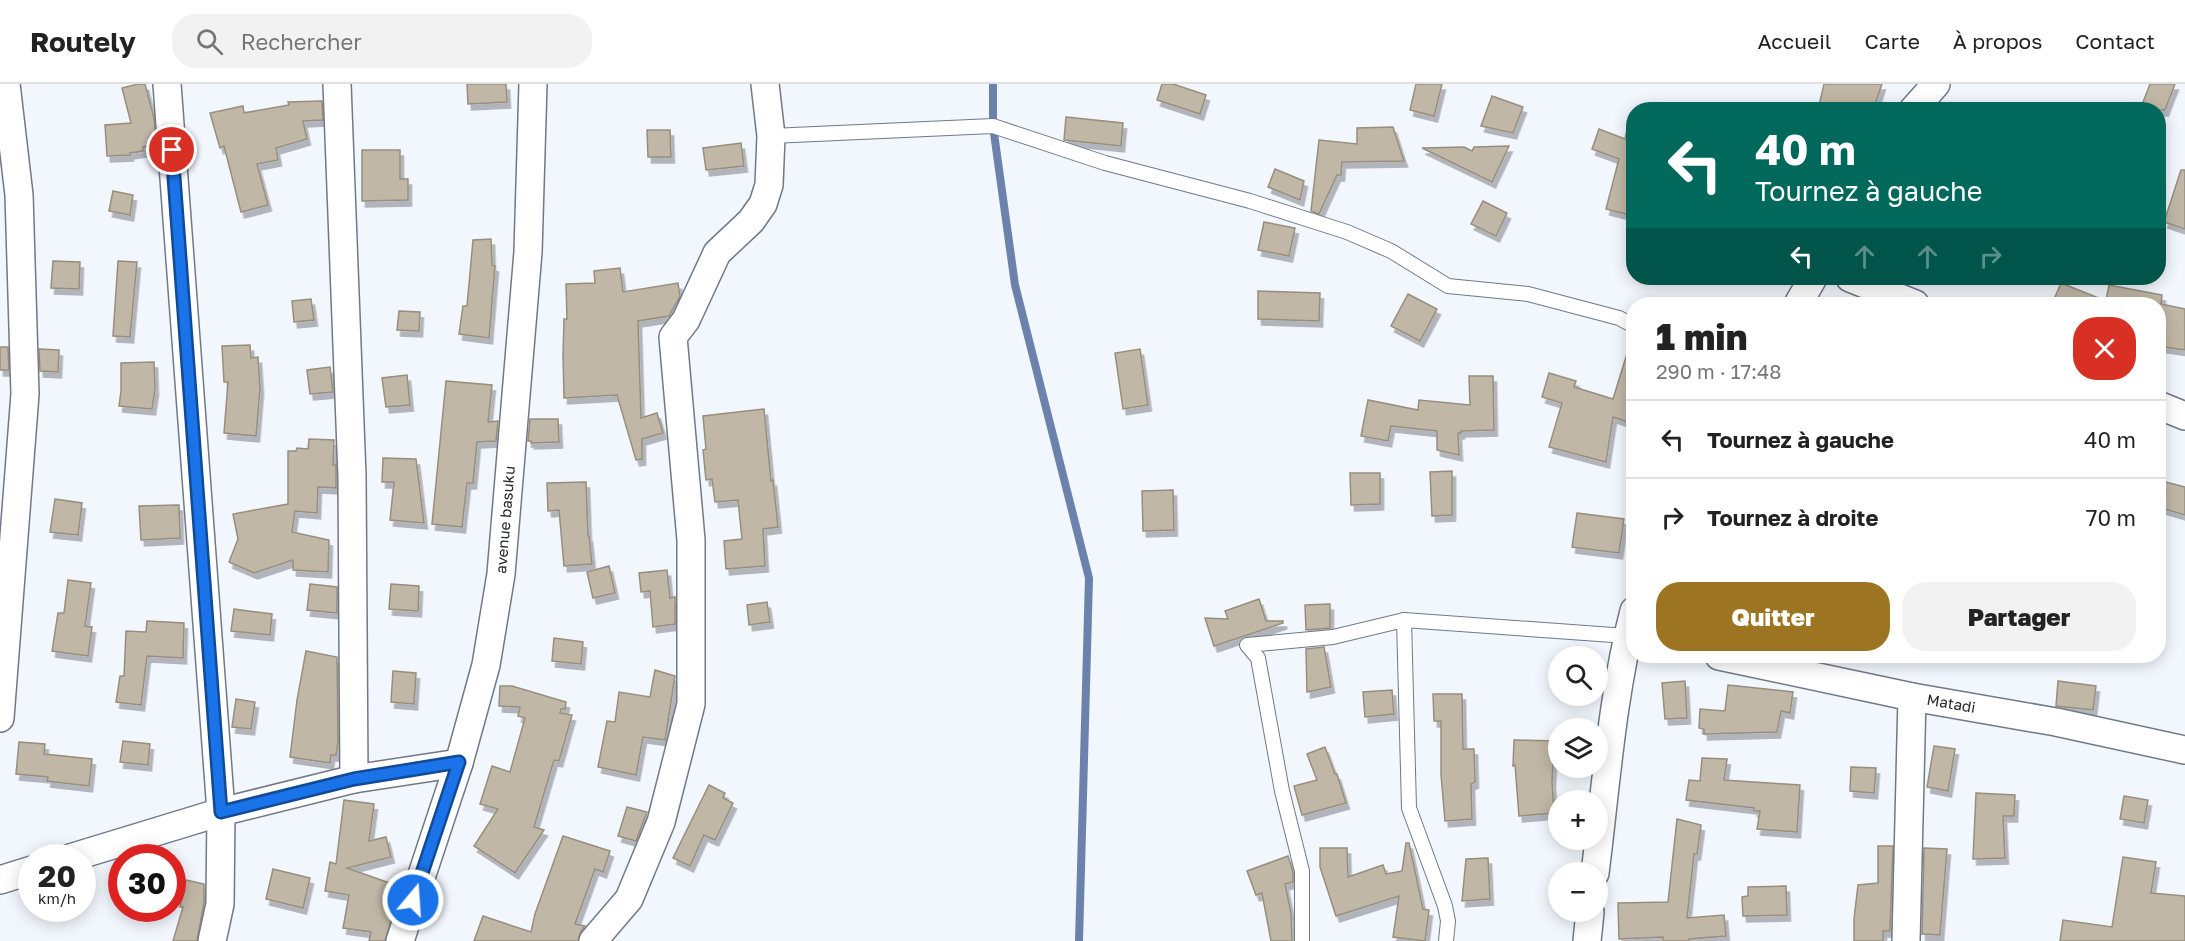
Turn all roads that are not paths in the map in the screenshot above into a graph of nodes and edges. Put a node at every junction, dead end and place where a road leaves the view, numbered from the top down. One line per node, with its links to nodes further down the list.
1 (6, 84): 19 (street)
2 (167, 84): 23 (street)
3 (337, 84): 22 (street)
4 (533, 84): 21 (street, avenue basuku)
5 (765, 84): 8 (street)
6 (1936, 84): 7 (street)
7 (1920, 102)
8 (771, 136): 11 (lane); 31 (street)
9 (1868, 285): 10 (street)
10 (1898, 297)
11 (1626, 322)
12 (2166, 408): 13 (street)
13 (2185, 416)
14 (1404, 620): 15 (lane); 32 (lane); 33 (lane)
15 (1626, 628)
16 (1626, 662): 25 (street)
17 (1752, 663): 18 (street, Matadi)
18 (1912, 697): 20 (street, Matadi); 35 (street)
19 (0, 718)
20 (2185, 750)
21 (459, 762): 22 (street); 30 (street, avenue basuku)
22 (354, 779): 23 (street)
23 (221, 812): 24 (street); 29 (street)
24 (96, 850)
25 (1597, 862)
26 (18, 874): 27 (street)
27 (0, 880)
28 (1589, 922): 34 (street)
29 (212, 941)
30 (400, 941)
31 (593, 941)
32 (1302, 941)
33 (1446, 941)
34 (1587, 941)
35 (1906, 941)

